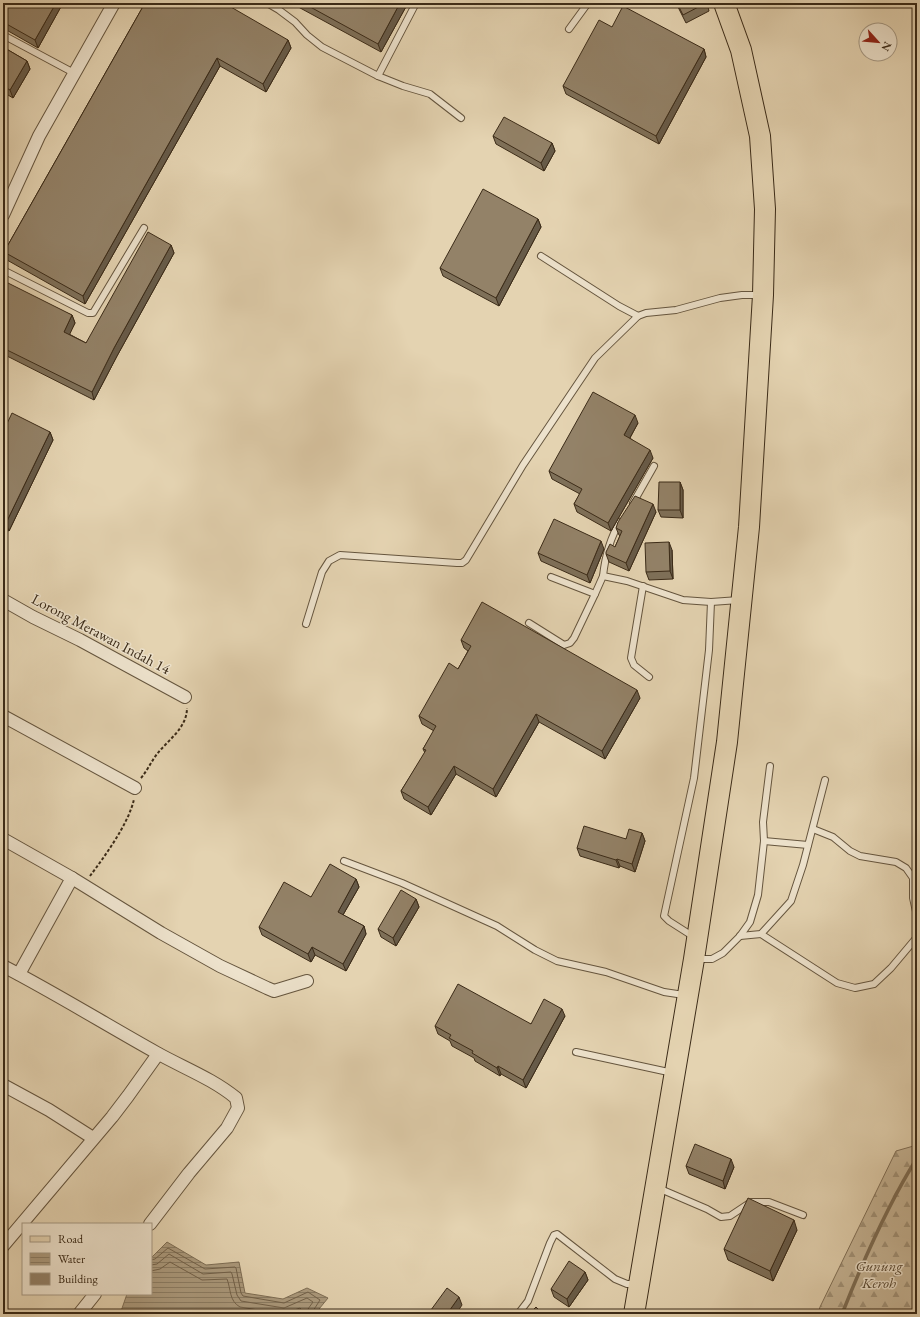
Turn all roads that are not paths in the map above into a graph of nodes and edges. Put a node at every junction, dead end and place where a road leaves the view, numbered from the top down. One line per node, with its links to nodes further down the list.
1 (114, 3): 8 (street)
2 (267, 3): 9 (lane)
3 (416, 3): 9 (lane)
4 (588, 3): 6 (lane)
5 (724, 3): 15 (main road)
6 (568, 29)
7 (3, 35): 8 (lane)
8 (74, 73): 11 (street)
9 (378, 76): 10 (lane)
10 (461, 118)
11 (3, 215)
12 (144, 228): 14 (lane)
13 (541, 256): 16 (lane)
14 (3, 270)
15 (763, 296): 16 (lane); 25 (main road)
16 (638, 316): 28 (lane)
17 (654, 466): 18 (lane)
18 (630, 508)
19 (625, 515): 20 (lane)
20 (603, 576): 22 (lane); 23 (lane)
21 (551, 577): 23 (lane)
22 (643, 586): 26 (lane); 29 (lane)
23 (595, 594): 27 (lane)
24 (3, 600): 30 (street, Lorong Merawan Indah 14)
25 (741, 600): 26 (lane); 45 (main road)
26 (711, 602): 45 (lane)
27 (529, 623)
28 (306, 624)
29 (649, 677)
30 (185, 697)
31 (3, 716): 34 (street)
32 (770, 766): 37 (lane)
33 (825, 780): 35 (lane)
34 (135, 788)
35 (813, 829): 38 (lane); 41 (lane)
36 (3, 839): 40 (street)
37 (764, 841): 38 (lane); 43 (lane)
38 (808, 845): 42 (lane)
39 (344, 861): 49 (lane)
40 (72, 878): 47 (street); 48 (street)
41 (917, 916)
42 (761, 934): 43 (lane); 44 (lane)
43 (740, 936): 45 (lane)
44 (917, 937)
45 (696, 949): 49 (main road)
46 (3, 966): 47 (street)
47 (19, 974): 51 (street)
48 (307, 981)
49 (688, 995): 52 (main road)
50 (576, 1052): 52 (lane)
51 (158, 1054): 54 (street); 58 (street)
52 (674, 1073): 55 (main road)
53 (3, 1085): 54 (street)
54 (93, 1138): 57 (street)
55 (657, 1187): 56 (lane); 61 (main road)
56 (803, 1215)
57 (23, 1223)
58 (151, 1223)
59 (22, 1224): 60 (street)
60 (3, 1246)
61 (639, 1284): 64 (lane); 65 (main road)
62 (94, 1295): 63 (street)
63 (79, 1314)
64 (518, 1314)
65 (634, 1314)

